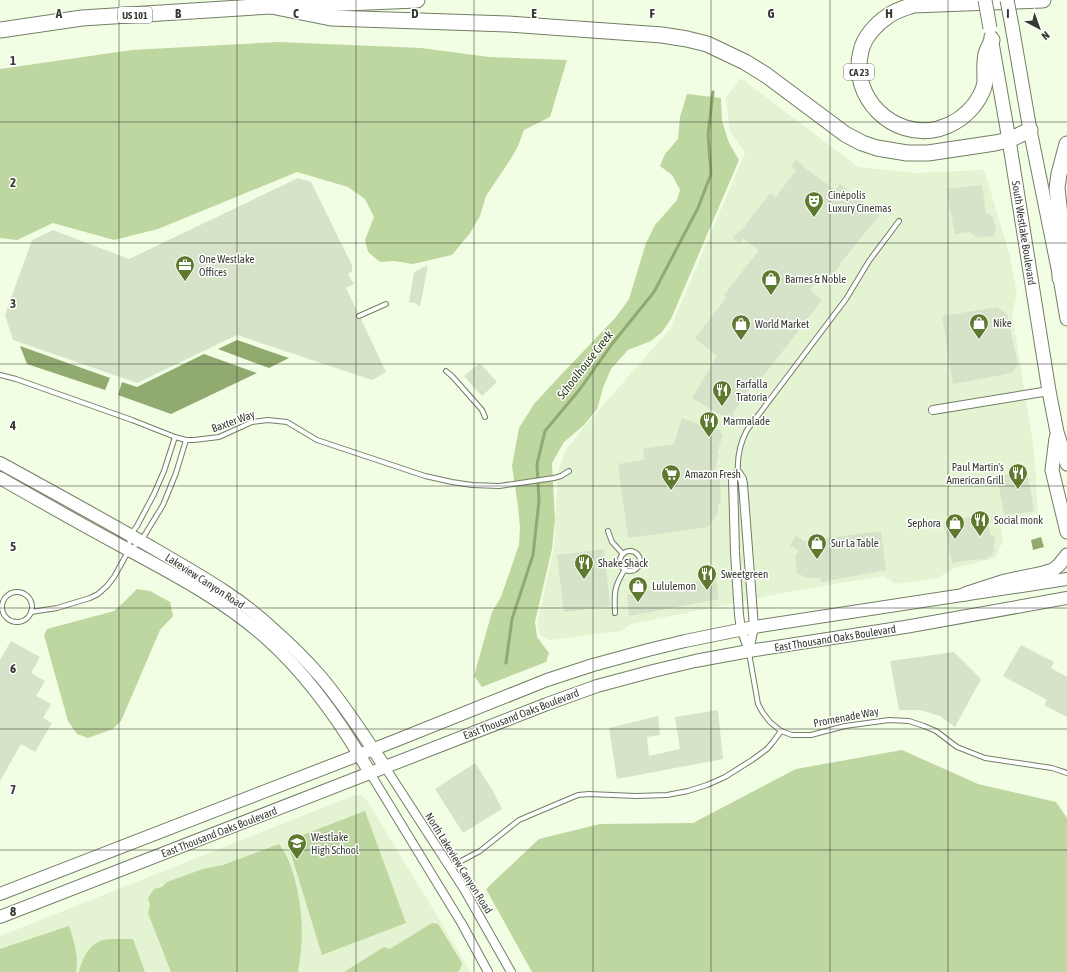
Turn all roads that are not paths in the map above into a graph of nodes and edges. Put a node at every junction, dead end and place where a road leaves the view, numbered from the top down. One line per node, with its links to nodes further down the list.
1 (417, 0): 5 (highway, US 101)
2 (985, 0): 7 (main road, South Westlake Boulevard, bridge)
3 (1007, 0): 8 (main road, bridge)
4 (1043, 0): 7 (highway, CA 23)
5 (271, 6): 6 (highway, US 101); 9 (highway)
6 (0, 30)
7 (991, 34): 9 (main road, South Westlake Boulevard)
8 (1030, 130): 9 (highway); 12 (main road)
9 (1009, 140): 18 (main road, South Westlake Boulevard)
10 (1067, 144): 12 (highway)
11 (899, 222): 27 (lane)
12 (1060, 278): 15 (main road)
13 (386, 304): 14 (lane)
14 (359, 316)
15 (1067, 319)
16 (446, 371): 20 (lane)
17 (0, 375): 22 (lane, Baxter Way)
18 (1049, 391): 19 (street); 21 (main road, South Westlake Boulevard)
19 (933, 410)
20 (485, 417)
21 (1057, 432): 25 (main road, South Westlake Boulevard); 30 (main road)
22 (175, 437): 23 (lane, Baxter Way); 31 (lane)
23 (186, 440): 26 (lane, Baxter Way); 32 (lane)
24 (0, 463): 31 (main road, Lakeview Canyon Road)
25 (1067, 464)
26 (569, 471)
27 (738, 472): 42 (street); 43 (street)
28 (0, 478): 33 (main road, Lakeview Canyon Road)
29 (608, 532): 34 (lane)
30 (1067, 532)
31 (130, 535): 32 (main road, Lakeview Canyon Road); 33 (lane)
32 (141, 541): 33 (lane); 46 (main road, Lakeview Canyon Road)
33 (129, 550): 40 (lane); 47 (main road, Lakeview Canyon Road)
34 (623, 554): 36 (lane); 36 (lane)
35 (1067, 555): 38 (main road)
36 (625, 569): 41 (lane)
37 (1067, 579): 38 (main road, East Thousand Oaks Boulevard)
38 (965, 594): 42 (main road, East Thousand Oaks Boulevard)
39 (1067, 598): 44 (main road, East Thousand Oaks Boulevard)
40 (31, 612): 40 (lane)
41 (615, 612)
42 (754, 627): 43 (main road, East Thousand Oaks Boulevard); 44 (street)
43 (741, 629): 44 (street); 46 (main road, East Thousand Oaks Boulevard)
44 (749, 651): 45 (lane); 48 (main road, East Thousand Oaks Boulevard)
45 (781, 731): 50 (lane, Promenade Way); 51 (lane)
46 (373, 750): 47 (main road, East Thousand Oaks Boulevard); 48 (main road, Lakeview Canyon Road)
47 (360, 755): 49 (main road, Lakeview Canyon Road); 52 (main road, East Thousand Oaks Boulevard)
48 (385, 767): 49 (main road, East Thousand Oaks Boulevard); 51 (street, North Lakeview Canyon Road)
49 (370, 772): 53 (main road, East Thousand Oaks Boulevard); 54 (street)
50 (1067, 773)
51 (449, 867): 55 (street, North Lakeview Canyon Road)
52 (0, 894)
53 (0, 917)
54 (485, 971)
55 (511, 972)

